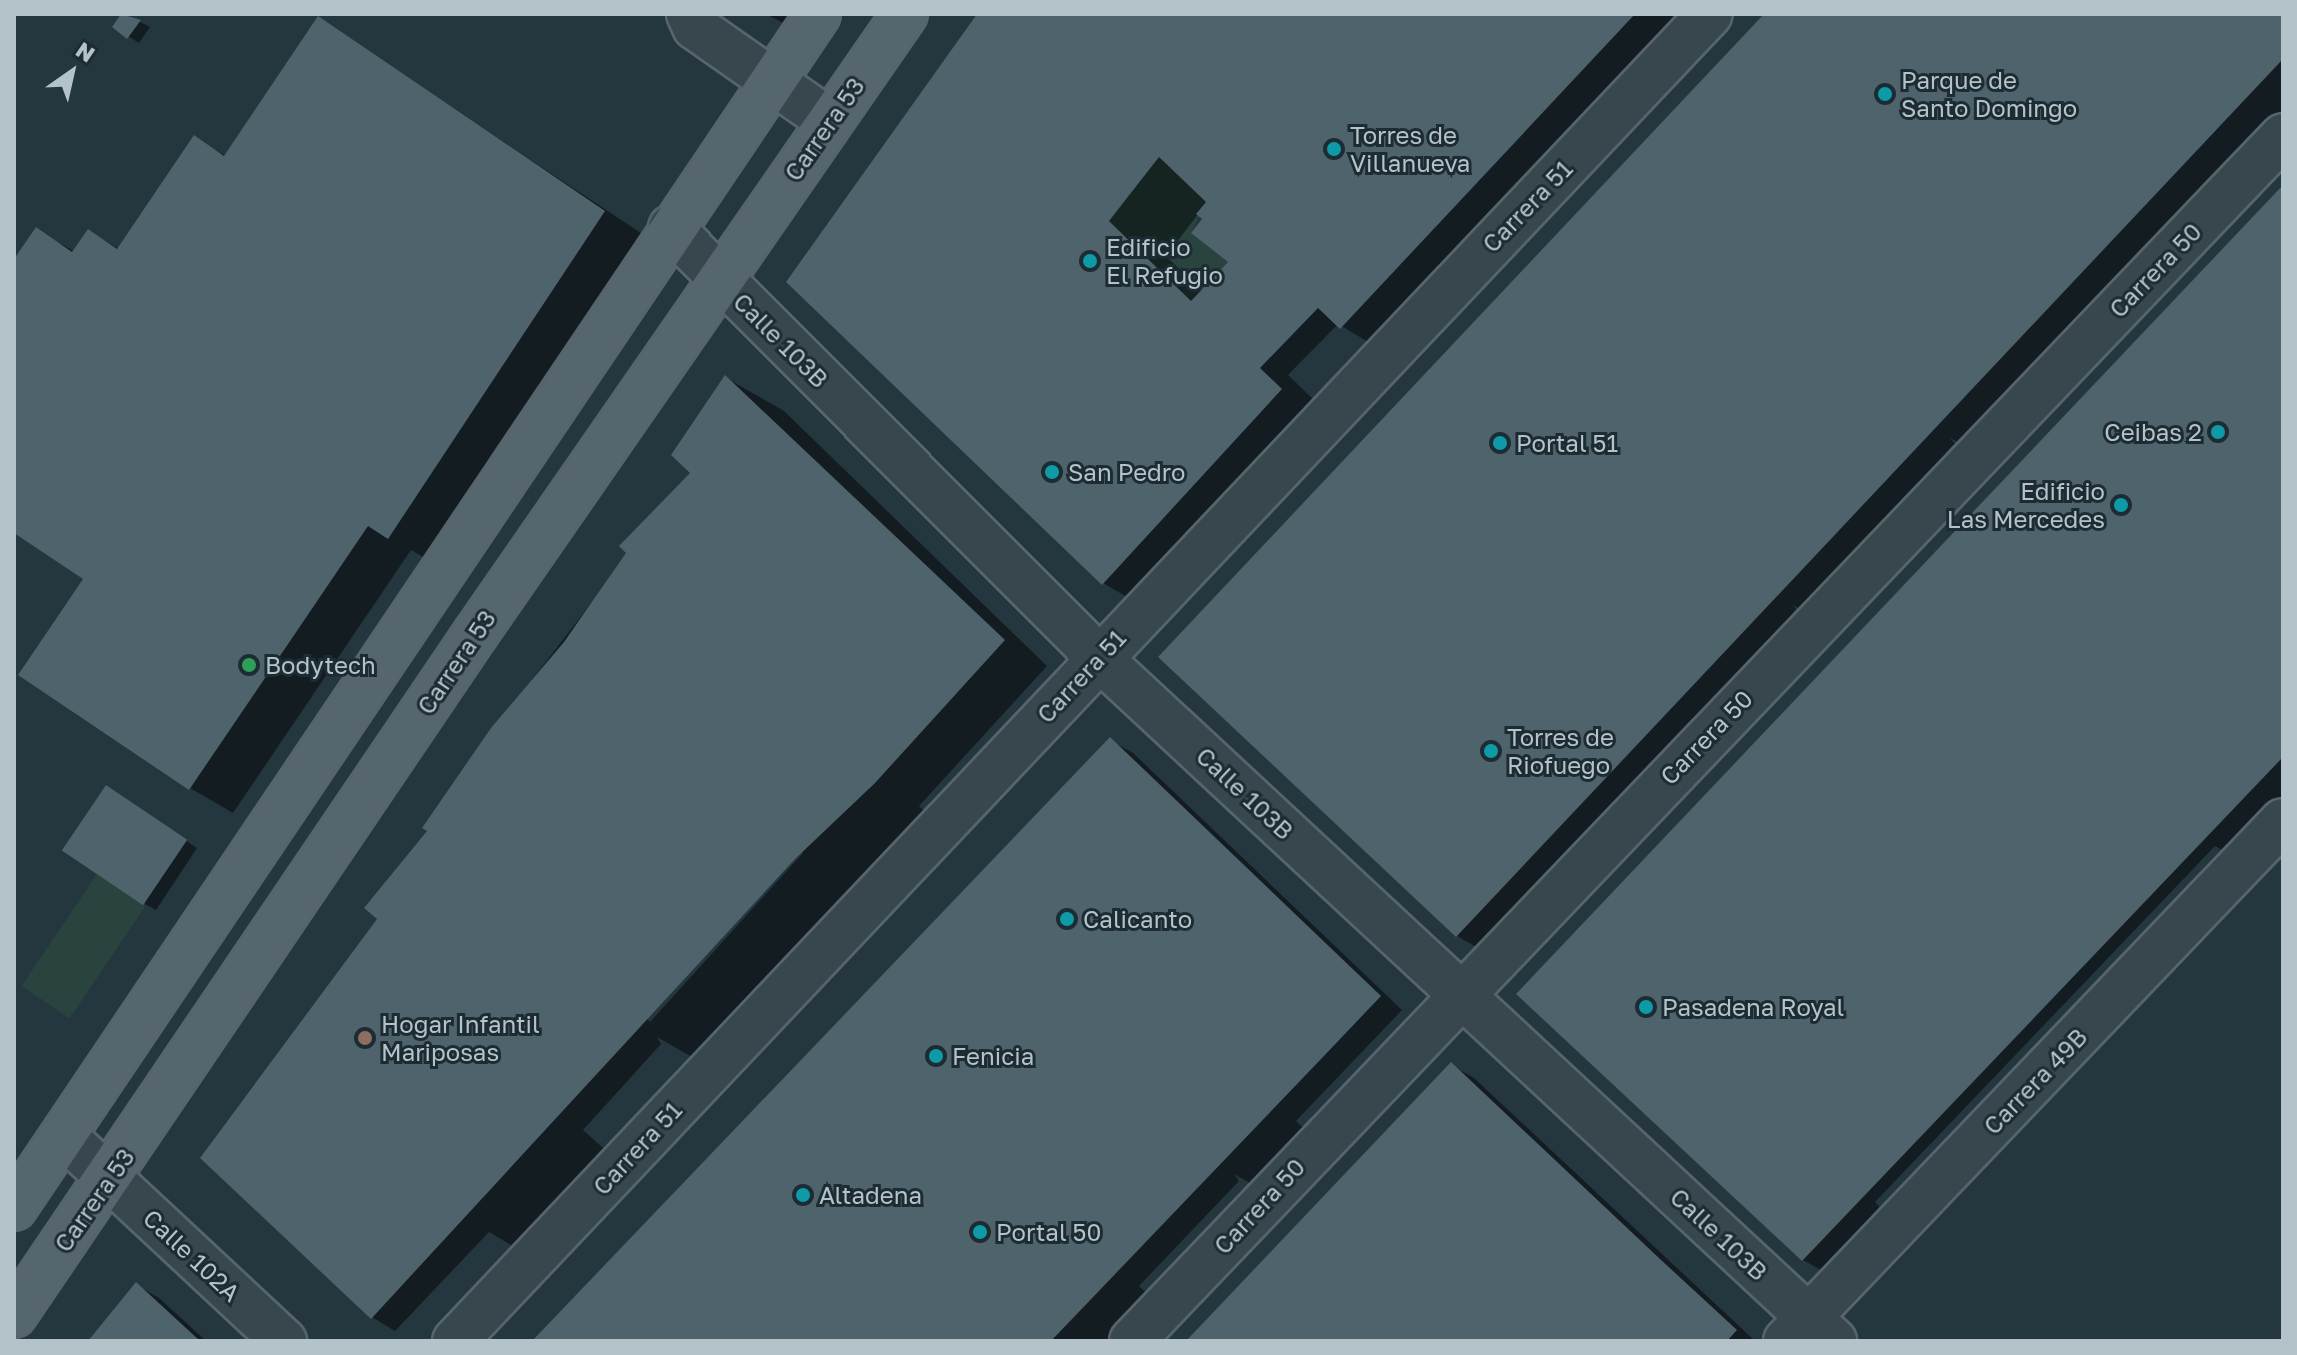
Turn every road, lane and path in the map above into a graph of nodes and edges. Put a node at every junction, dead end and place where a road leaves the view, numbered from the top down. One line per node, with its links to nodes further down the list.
1 (689, 14): 5 (street)
2 (818, 14): 5 (main road)
3 (905, 14): 6 (main road, Carrera 53)
4 (1710, 14): 10 (street, Carrera 51)
5 (770, 83): 6 (street); 8 (main road)
6 (829, 121): 9 (main road, Carrera 53)
7 (2283, 136): 12 (street, Carrera 50)
8 (671, 228): 9 (street, Calle 103B); 13 (main road)
9 (720, 280): 10 (street, Calle 103B); 14 (main road, Carrera 53)
10 (1098, 657): 12 (street, Calle 103B); 19 (street, Carrera 51)
11 (2283, 821): 17 (street, Carrera 49B)
12 (1460, 992): 17 (street, Calle 103B); 20 (street, Carrera 50)
13 (64, 1136): 14 (street, Calle 102A); 15 (main road)
14 (109, 1178): 16 (main road, Carrera 53); 18 (street, Calle 102A)
15 (14, 1208)
16 (14, 1315)
17 (1809, 1333)
18 (284, 1341)
19 (455, 1341)
20 (1132, 1341)

